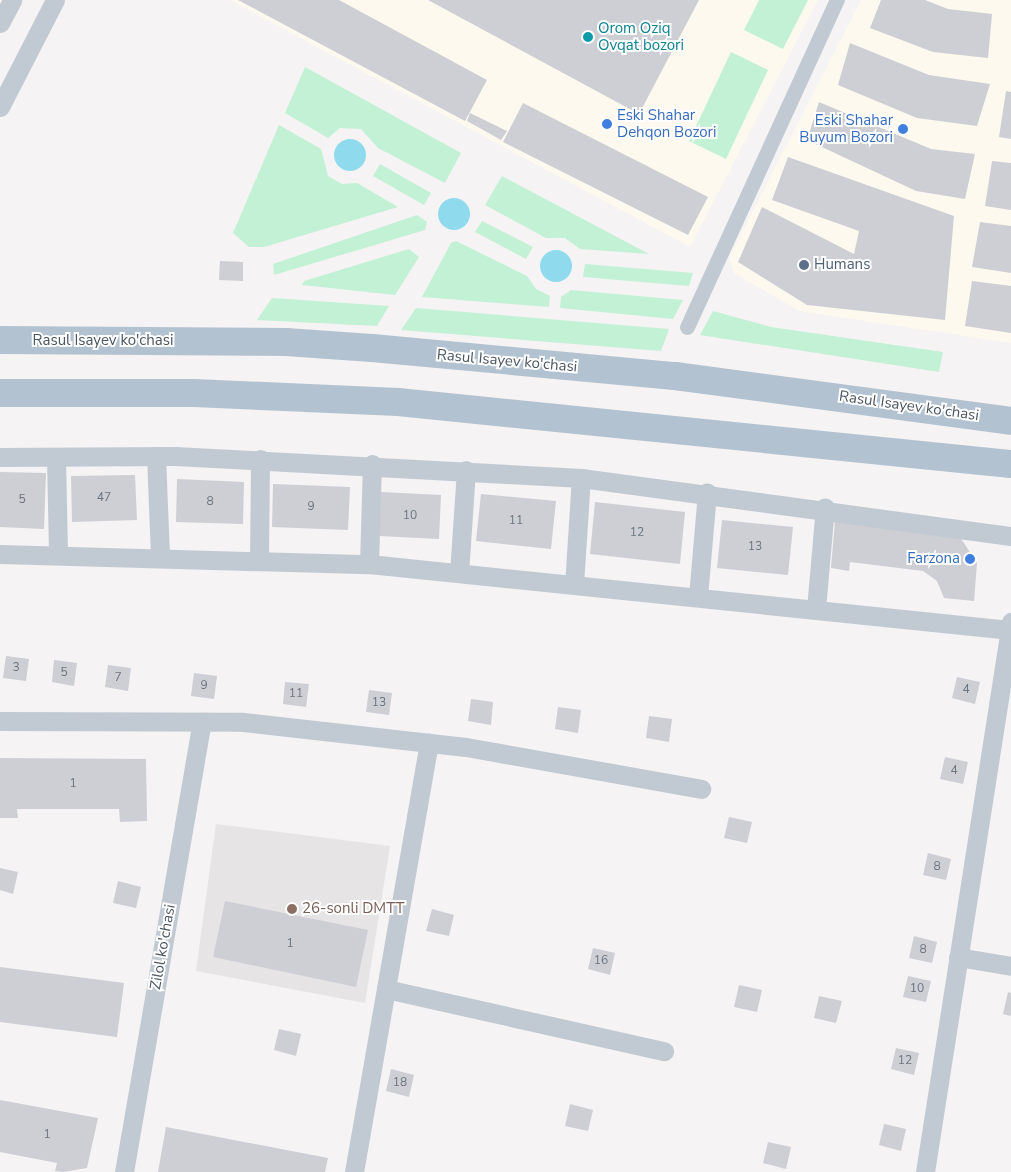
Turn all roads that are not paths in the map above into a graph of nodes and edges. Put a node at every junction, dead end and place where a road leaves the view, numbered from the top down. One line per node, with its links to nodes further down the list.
1 (12, 0): 4 (street)
2 (55, 0): 5 (street)
3 (837, 0): 6 (street)
4 (0, 23)
5 (0, 107)
6 (687, 327)
7 (0, 340): 9 (main road, Rasul Isayev ko'chasi)
8 (0, 393): 15 (main road)
9 (1011, 421)
10 (156, 456): 12 (street); 13 (street); 23 (street)
11 (0, 457): 12 (street)
12 (56, 457): 22 (street)
13 (260, 459): 14 (street); 24 (street)
14 (372, 464): 16 (street); 25 (street)
15 (1011, 464)
16 (466, 470): 17 (street); 26 (street)
17 (581, 478): 18 (street); 27 (street)
18 (707, 492): 19 (street); 28 (street)
19 (825, 507): 20 (street); 29 (street)
20 (1011, 536)
21 (0, 554): 22 (street)
22 (58, 555): 23 (street)
23 (160, 556): 24 (street)
24 (259, 559): 25 (street)
25 (370, 564): 26 (street)
26 (458, 573): 27 (street)
27 (574, 585): 28 (street)
28 (698, 597): 29 (street)
29 (816, 610): 30 (street)
30 (1011, 627): 35 (street)
31 (0, 721): 32 (street)
32 (202, 722): 33 (street); 39 (street, Zilol ko'chasi)
33 (429, 743): 34 (street); 37 (street)
34 (701, 789)
35 (958, 957): 36 (street); 41 (street)
36 (1011, 966)
37 (386, 989): 38 (street); 40 (street)
38 (664, 1051)
39 (124, 1172)
40 (354, 1172)
41 (925, 1172)

